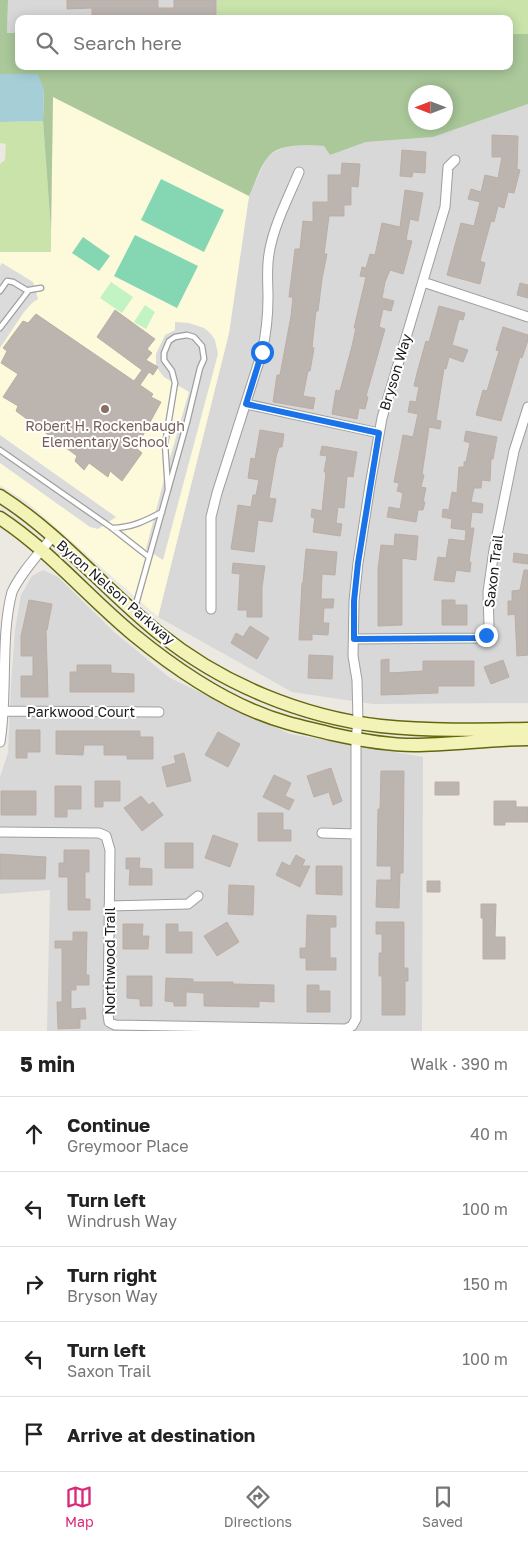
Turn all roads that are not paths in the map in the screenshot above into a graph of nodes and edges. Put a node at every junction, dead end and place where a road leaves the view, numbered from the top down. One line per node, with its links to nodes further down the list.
1 (455, 160): 3 (street, Bryson Way)
2 (299, 172): 9 (street)
3 (422, 282): 7 (street); 11 (street, Bryson Way)
4 (41, 288): 6 (lane)
5 (0, 291): 6 (lane)
6 (28, 291): 8 (lane)
7 (528, 317)
8 (0, 328)
9 (246, 404): 11 (street); 22 (street)
10 (528, 407): 23 (street, Saxon Trail)
11 (379, 433): 23 (street, Bryson Way)
12 (0, 450): 17 (lane)
13 (168, 490): 13 (lane); 15 (lane)
14 (0, 496): 18 (street, Byron Nelson Parkway)
15 (162, 512): 17 (lane); 20 (lane)
16 (0, 518): 19 (street, Byron Nelson Parkway)
17 (112, 528): 20 (lane)
18 (53, 536): 19 (street); 21 (street, Byron Nelson Parkway)
19 (43, 550): 24 (street); 29 (street, Byron Nelson Parkway)
20 (149, 557): 21 (lane)
21 (132, 609): 26 (street, Byron Nelson Parkway)
22 (210, 609)
23 (354, 639): 26 (street, Bryson Way)
24 (2, 711): 25 (street, Parkwood Court); 30 (street)
25 (159, 712)
26 (358, 722): 27 (street, Byron Nelson Parkway); 29 (street, Bryson Way)
27 (528, 729)
28 (528, 738): 29 (street, Byron Nelson Parkway)
29 (356, 739): 33 (street, Northwood Trail)
30 (0, 742)
31 (0, 832): 35 (street, Northwood Trail)
32 (322, 833): 33 (street)
33 (356, 834): 36 (street, Northwood Trail)
34 (198, 896): 35 (street)
35 (109, 906): 36 (street, Northwood Trail)
36 (229, 1029)

